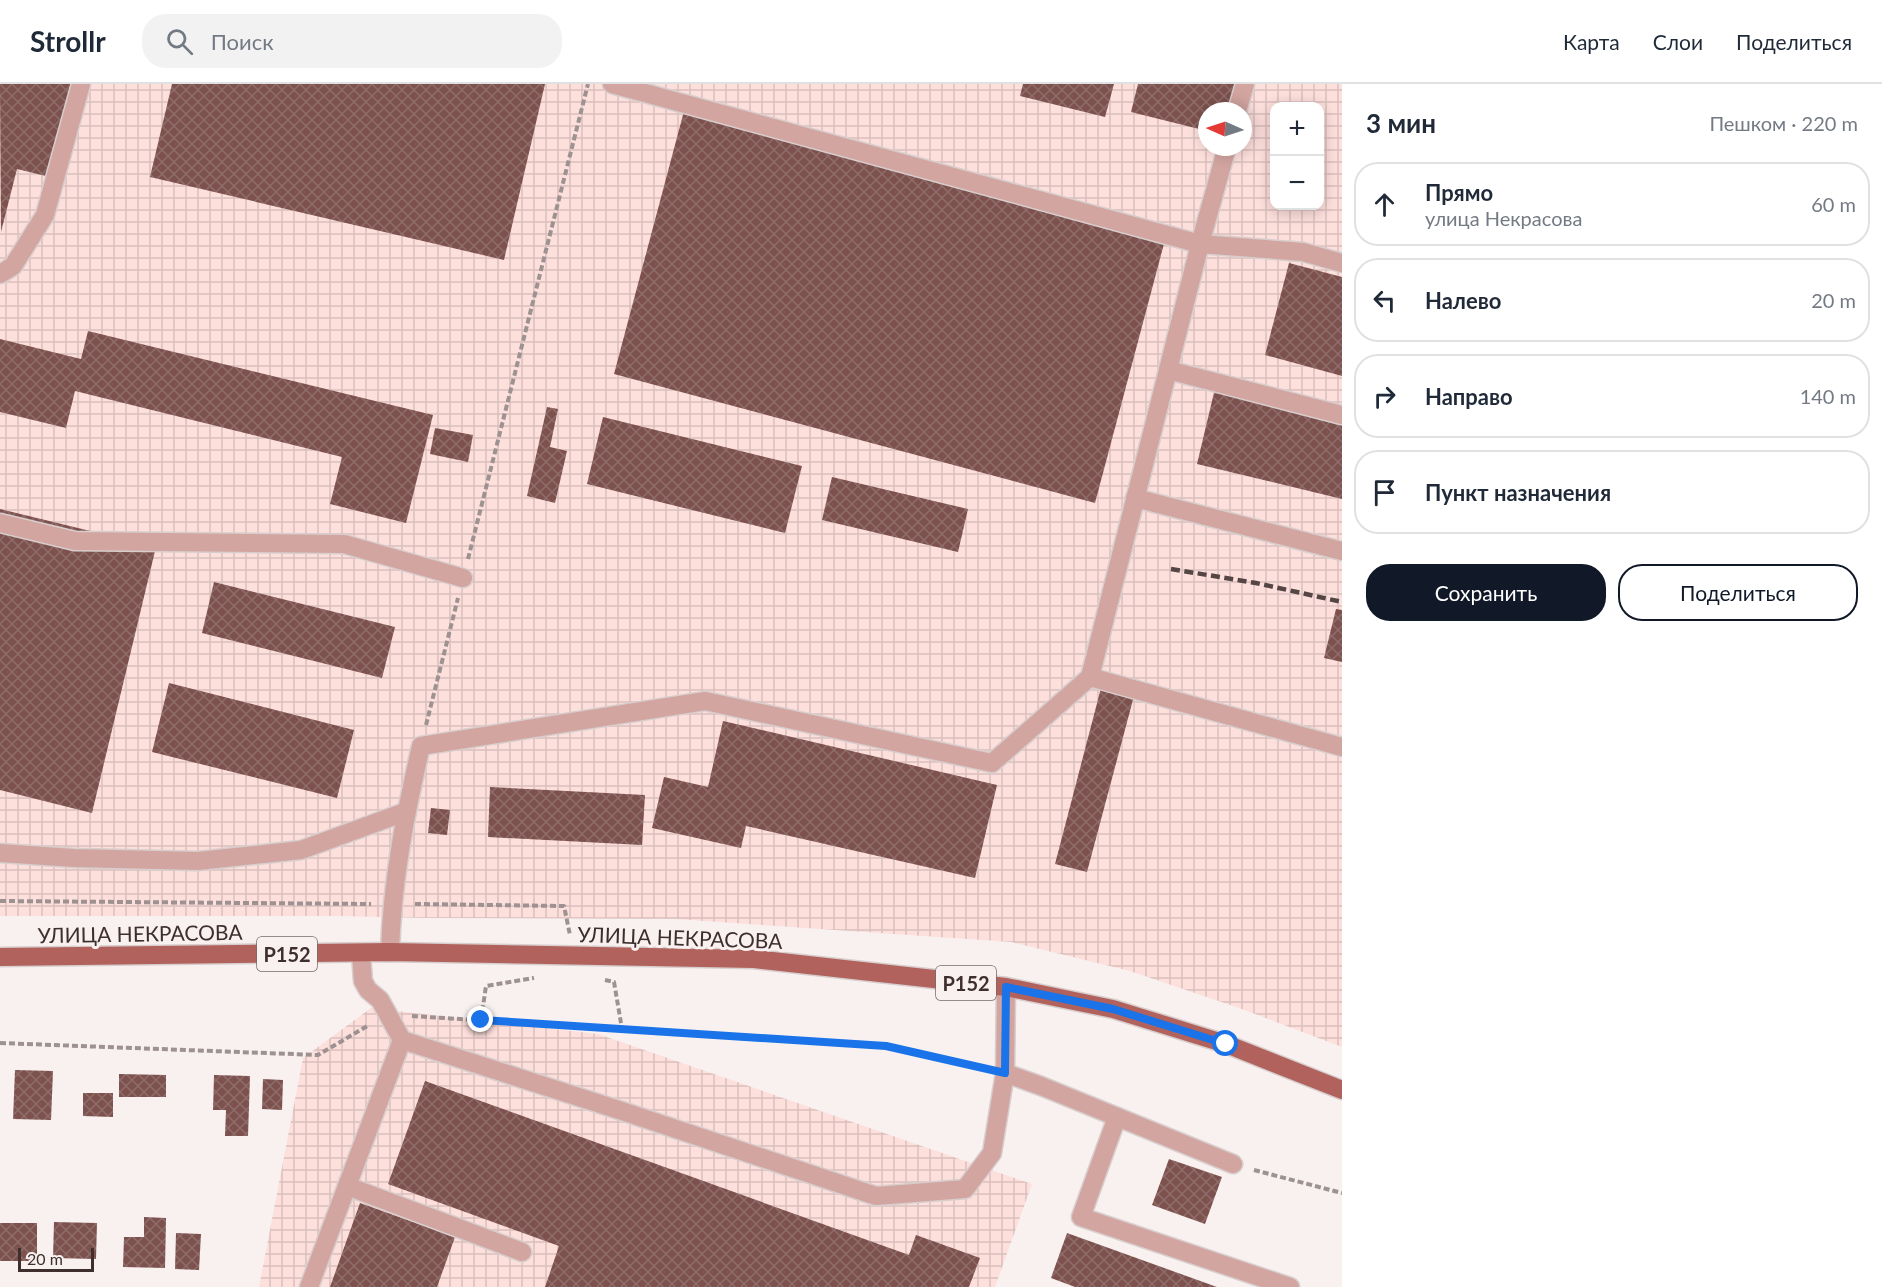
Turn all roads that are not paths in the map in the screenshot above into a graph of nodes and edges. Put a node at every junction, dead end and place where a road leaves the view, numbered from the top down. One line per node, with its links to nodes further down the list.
1 (81, 84): 8 (lane)
2 (612, 84): 6 (lane)
3 (1245, 84): 4 (lane)
4 (1240, 102)
5 (1224, 156): 6 (lane)
6 (1200, 244): 7 (lane); 9 (lane)
7 (1342, 263)
8 (0, 274)
9 (1168, 370): 10 (lane); 11 (lane)
10 (1342, 416)
11 (1135, 498): 13 (lane); 15 (lane)
12 (0, 523): 14 (lane)
13 (1342, 551)
14 (463, 578)
15 (1090, 677): 16 (lane); 17 (lane)
16 (1342, 747)
17 (405, 812): 18 (lane); 19 (lane)
18 (0, 853)
19 (390, 952): 20 (main road, УЛИЦА НЕКРАСОВА / Р152); 22 (main road, УЛИЦА НЕКРАСОВА / Р152)
20 (361, 954): 21 (main road, УЛИЦА НЕКРАСОВА / Р152); 23 (lane)
21 (0, 957)
22 (1006, 987): 24 (lane); 25 (main road, УЛИЦА НЕКРАСОВА / Р152)
23 (402, 1041): 24 (lane); 28 (lane)
24 (1005, 1073): 26 (lane)
25 (1342, 1090)
26 (1117, 1117): 27 (lane); 31 (lane)
27 (1233, 1164)
28 (347, 1186): 29 (lane); 30 (lane)
29 (522, 1252)
30 (309, 1287)
31 (1290, 1287)

